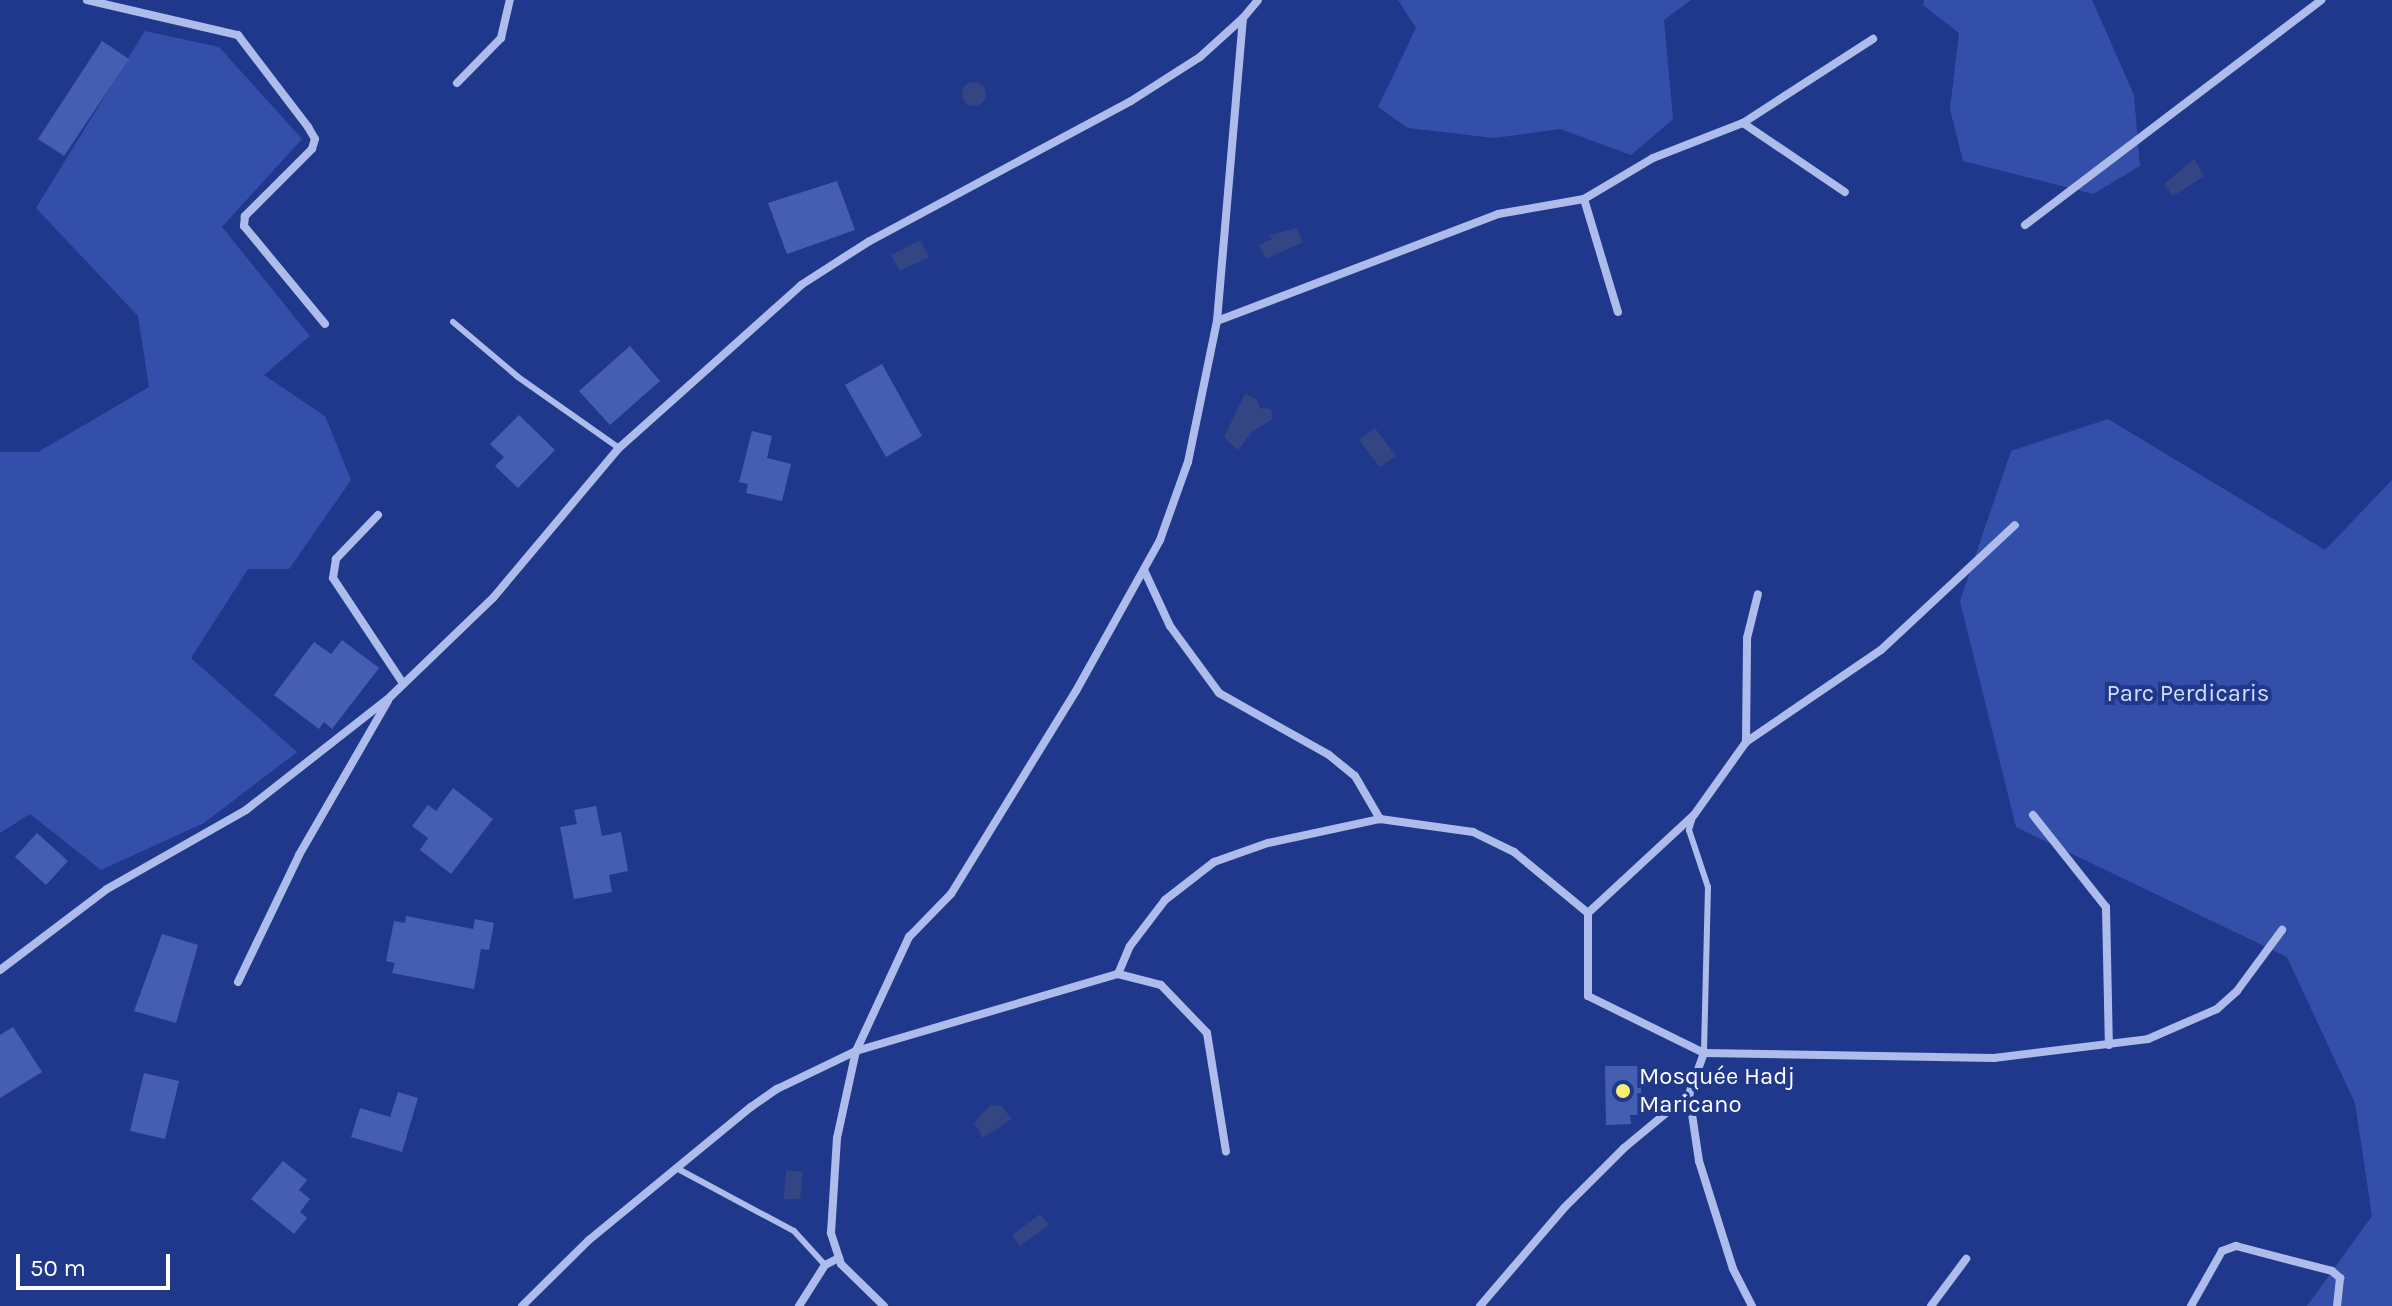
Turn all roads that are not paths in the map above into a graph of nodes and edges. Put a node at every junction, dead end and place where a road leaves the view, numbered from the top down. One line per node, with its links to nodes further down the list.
1 (87, 0): 15 (street)
2 (510, 0): 7 (street)
3 (1258, 0): 5 (street)
4 (2321, 0): 11 (street)
5 (1243, 18): 13 (street); 16 (street)
6 (1873, 39): 8 (street)
7 (457, 83)
8 (1743, 123): 9 (street); 10 (street)
9 (1845, 192)
10 (1584, 199): 12 (street); 13 (street)
11 (2025, 225)
12 (1618, 312)
13 (1217, 321): 19 (street)
14 (453, 322): 16 (lane)
15 (325, 324)
16 (619, 448): 21 (street)
17 (378, 515): 21 (street)
18 (2015, 525): 23 (street)
19 (1144, 570): 26 (street); 33 (street)
20 (1758, 594): 23 (street)
21 (402, 682): 22 (street)
22 (390, 697): 29 (street); 31 (street)
23 (1746, 742): 24 (street)
24 (1694, 815): 27 (street); 34 (lane)
25 (2033, 815): 32 (street)
26 (1380, 819): 27 (street); 30 (street)
27 (1588, 913): 34 (street)
28 (2282, 930): 32 (street)
29 (0, 970)
30 (1118, 974): 33 (street); 36 (street)
31 (238, 982)
32 (2109, 1045): 34 (street)
33 (856, 1051): 37 (street); 38 (street)
34 (1704, 1053): 35 (street)
35 (1689, 1094): 44 (street); 45 (street)
36 (1226, 1151)
37 (680, 1170): 40 (lane); 41 (street)
38 (839, 1258): 40 (street); 43 (street)
39 (1966, 1259): 46 (street)
40 (825, 1265): 42 (street)
41 (522, 1306)
42 (799, 1306)
43 (884, 1306)
44 (1480, 1306)
45 (1752, 1306)
46 (1931, 1306)
47 (2191, 1306): 48 (street)
48 (2337, 1306)

